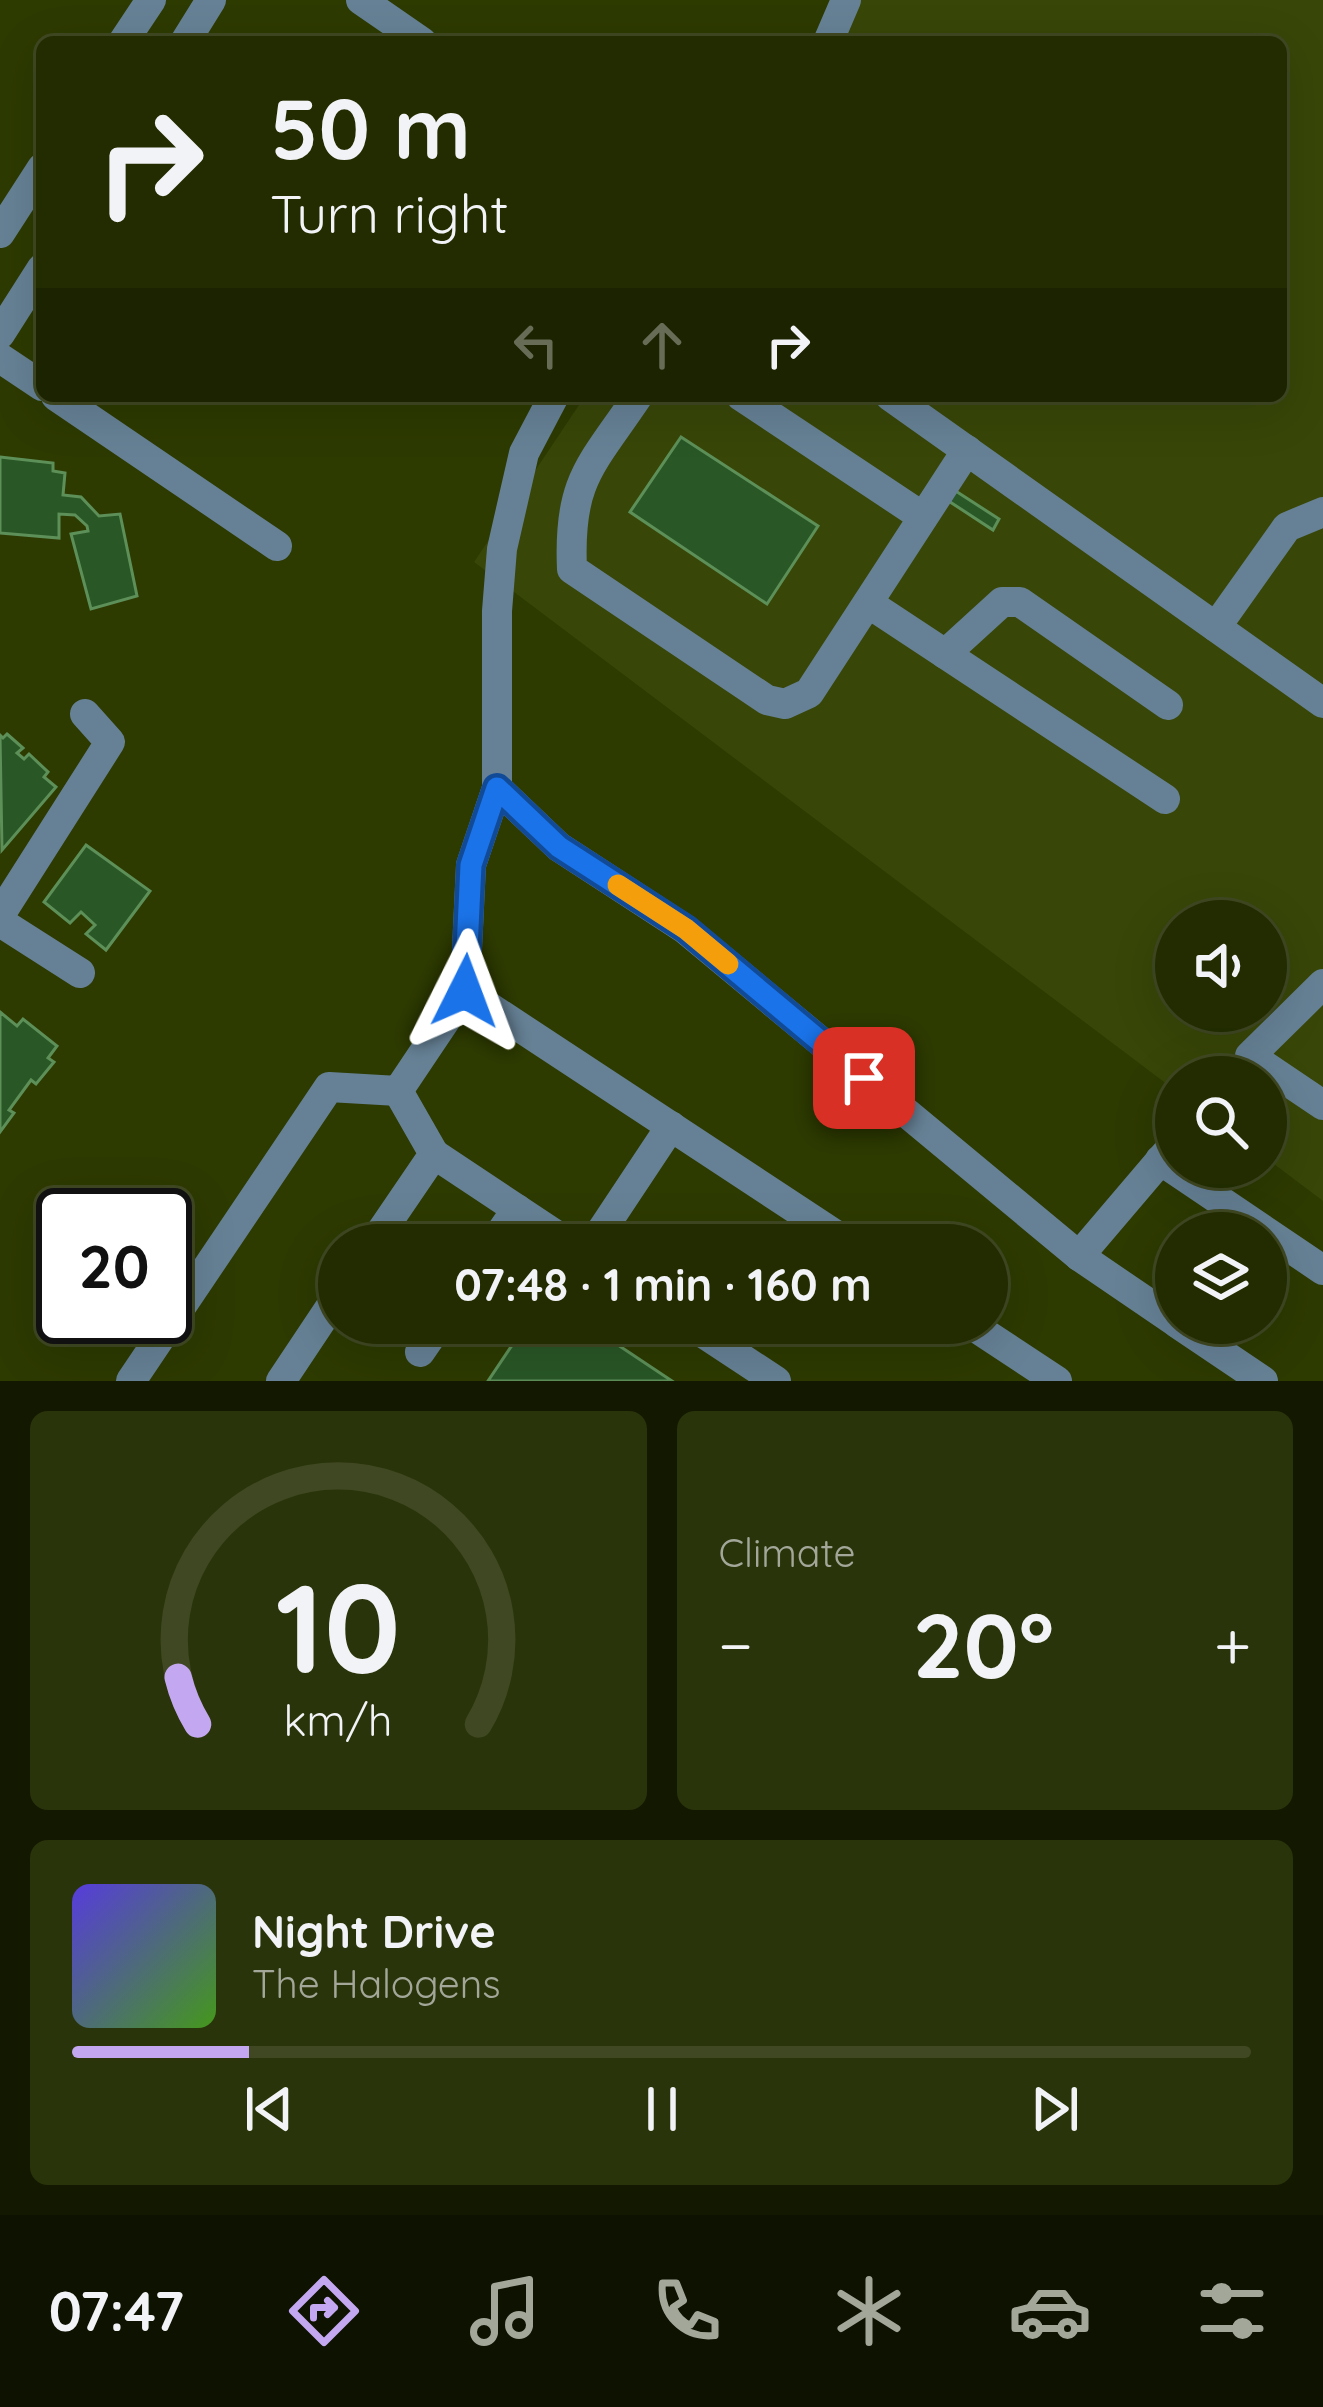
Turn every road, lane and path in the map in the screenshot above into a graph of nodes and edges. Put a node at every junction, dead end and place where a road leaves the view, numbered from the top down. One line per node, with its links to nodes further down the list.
1 (151, 0): 5 (street)
2 (211, 0): 6 (street)
3 (361, 0): 7 (street)
4 (847, 0): 8 (street)
5 (127, 36)
6 (189, 36)
7 (413, 36)
8 (831, 36)
9 (36, 177): 10 (street)
10 (0, 233)
11 (36, 277): 12 (street)
12 (0, 334)
13 (0, 358): 14 (street)
14 (36, 382)
15 (65, 402): 23 (street)
16 (551, 402): 30 (street)
17 (634, 402): 24 (street)
18 (750, 402): 22 (street)
19 (899, 402): 20 (street)
20 (967, 450): 22 (street); 25 (street)
21 (1323, 512): 25 (street)
22 (923, 517): 24 (street)
23 (278, 546)
24 (868, 603): 26 (street)
25 (1216, 627): 27 (street)
26 (945, 654): 28 (street); 31 (street)
27 (1323, 704)
28 (1168, 705)
29 (85, 714): 32 (street)
30 (497, 788): 35 (street); 50 (street)
31 (1165, 799)
32 (0, 918): 33 (street)
33 (80, 973)
34 (1323, 984): 36 (street)
35 (465, 991): 38 (street); 40 (street)
36 (1250, 1056)
37 (1287, 1088): 39 (street)
38 (398, 1091): 41 (street); 59 (street)
39 (1323, 1105)
40 (671, 1126): 48 (street); 49 (street)
41 (434, 1154): 44 (street); 45 (street)
42 (1155, 1166): 50 (street)
43 (1216, 1188): 51 (street)
44 (517, 1209): 46 (street); 47 (street)
45 (386, 1224)
46 (507, 1224)
47 (540, 1224)
48 (606, 1224)
49 (819, 1224)
50 (1079, 1256): 52 (street)
51 (1323, 1270)
52 (1155, 1308)
53 (318, 1326): 60 (street)
54 (426, 1344): 58 (street)
55 (720, 1344): 61 (street)
56 (1001, 1344): 62 (street)
57 (1207, 1344): 63 (street)
58 (420, 1352)
59 (131, 1381)
60 (281, 1381)
61 (776, 1381)
62 (1057, 1381)
63 (1262, 1381)

